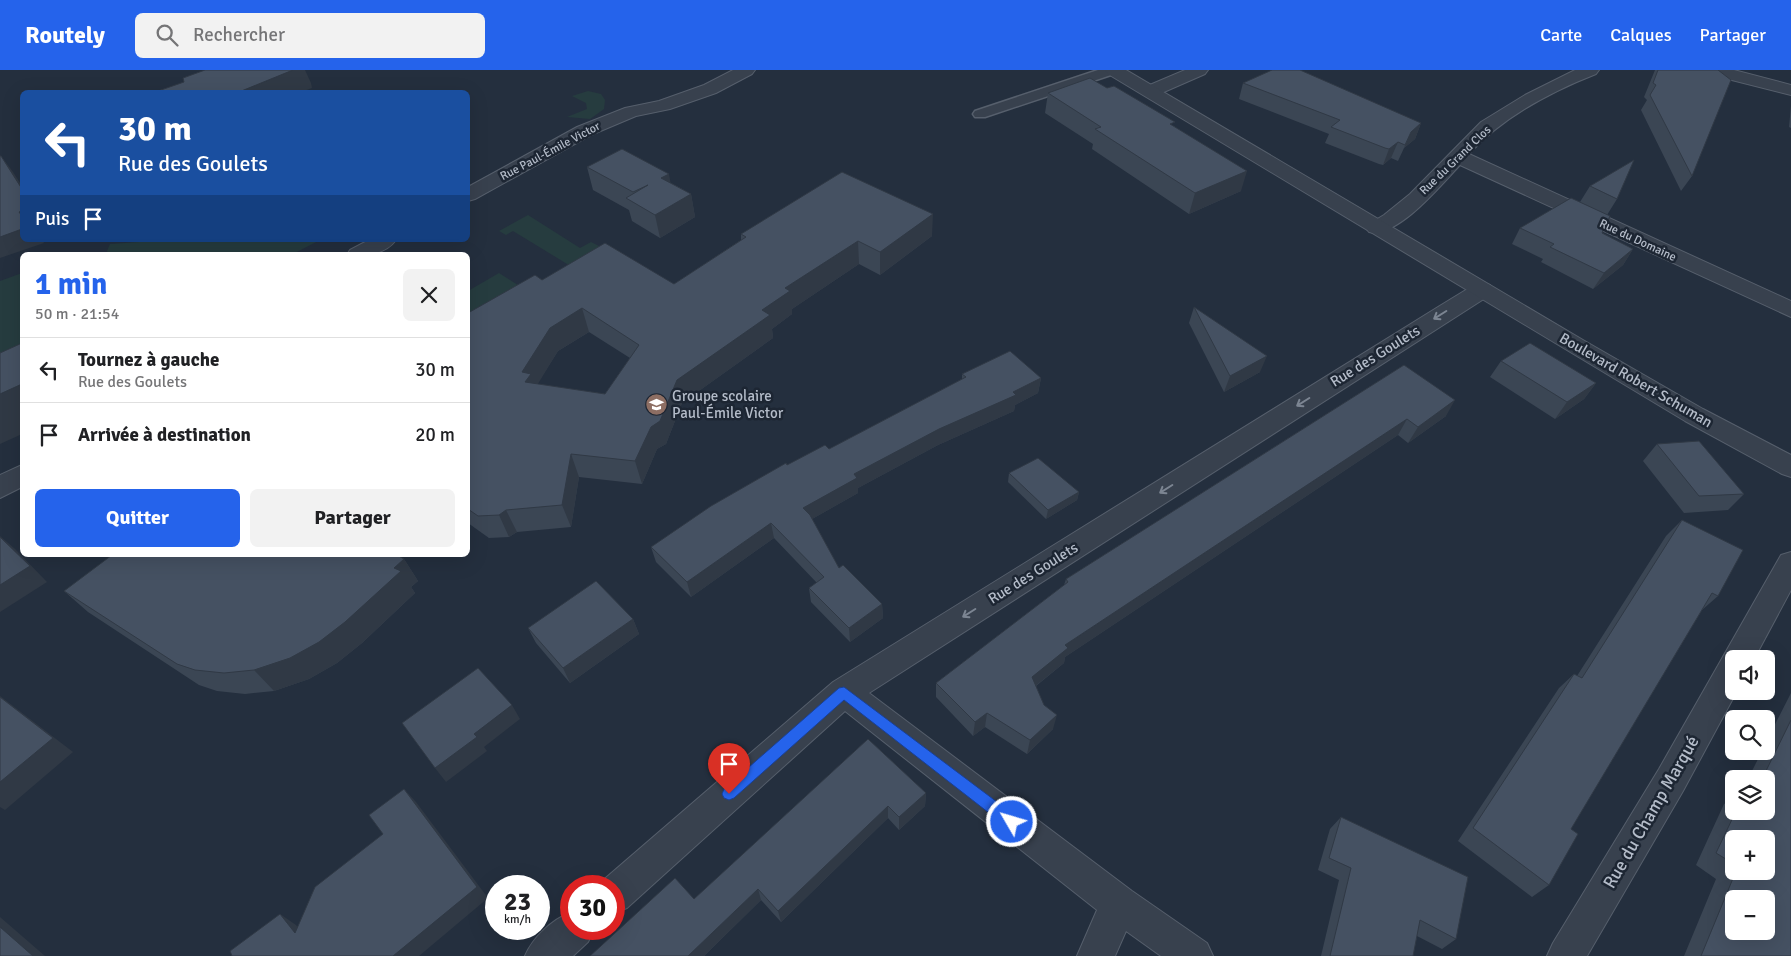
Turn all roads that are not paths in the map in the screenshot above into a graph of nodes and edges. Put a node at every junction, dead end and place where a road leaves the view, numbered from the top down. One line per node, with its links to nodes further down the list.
1 (746, 70): 10 (street, Rue Paul-Émile Victor)
2 (1113, 70): 7 (street, Boulevard Robert Schuman); 8 (lane)
3 (1199, 70): 7 (street)
4 (1590, 70): 9 (street, Rue du Grand Clos)
5 (1714, 70): 6 (street)
6 (1791, 90)
7 (1150, 91): 11 (street, Boulevard Robert Schuman)
8 (980, 114)
9 (1457, 156): 11 (street, Rue du Grand Clos); 15 (street, Rue du Domaine)
10 (470, 194)
11 (1376, 228): 14 (street, Boulevard Robert Schuman)
12 (381, 242): 13 (street)
13 (363, 252)
14 (1482, 290): 16 (street, Boulevard Robert Schuman); 22 (street, Rue des Goulets, one-way to 22)
15 (1791, 310)
16 (1791, 467)
17 (20, 476): 18 (street)
18 (0, 488)
19 (1791, 563): 20 (street)
20 (1743, 650)
21 (1725, 683): 29 (street, Rue du Champ Marqué)
22 (844, 692): 23 (street, Rue des Goulets); 24 (street)
23 (625, 885)
24 (1119, 904): 27 (street); 28 (street)
25 (562, 940): 26 (street)
26 (544, 956)
27 (1096, 956)
28 (1194, 956)
29 (1566, 956)

